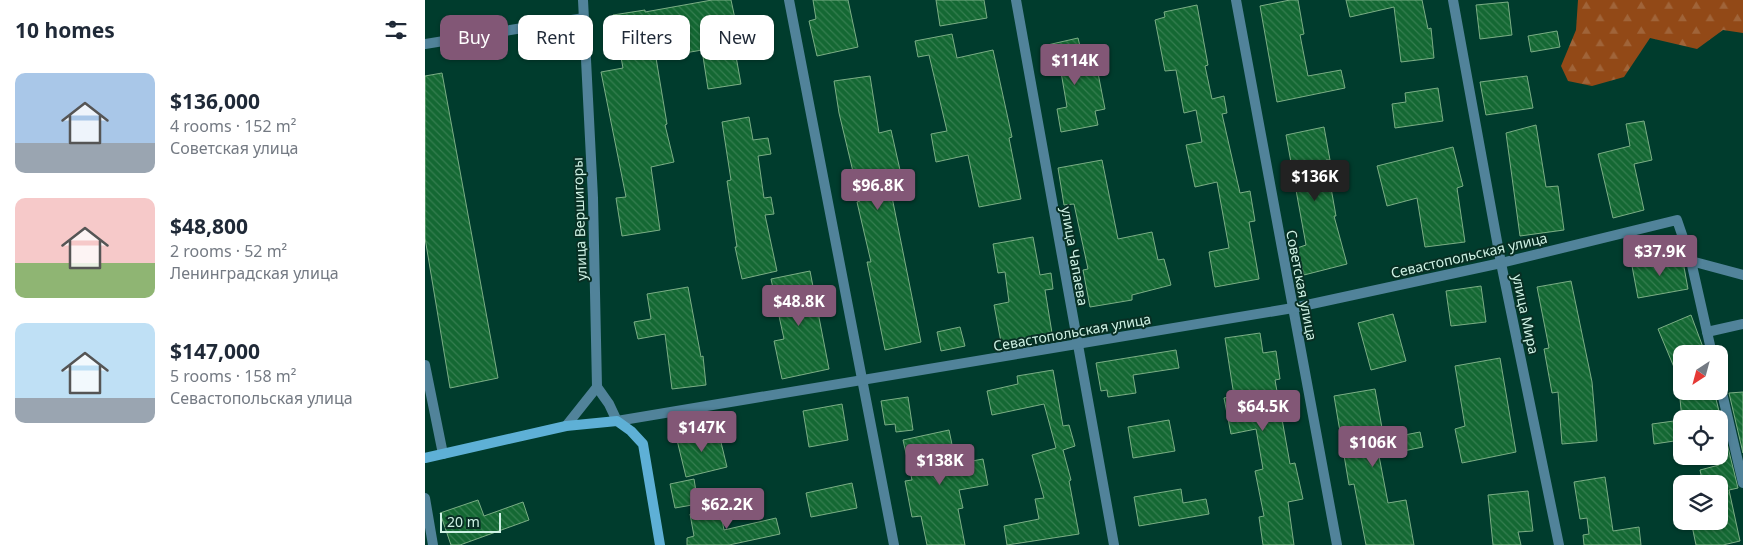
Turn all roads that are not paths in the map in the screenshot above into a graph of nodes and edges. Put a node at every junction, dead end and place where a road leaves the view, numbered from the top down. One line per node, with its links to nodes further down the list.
1 (583, 0): 6 (street, улица Вершигоры)
2 (789, 0): 19 (street)
3 (1016, 0): 16 (street, улица Чапаева)
4 (1236, 0): 13 (street, Советская улица)
5 (1453, 0): 11 (street, улица Мира)
6 (584, 15)
7 (518, 29): 8 (street)
8 (425, 44)
9 (586, 60): 20 (street, улица Вершигоры)
10 (1691, 260): 11 (street, Севастопольская улица); 12 (street); 15 (street)
11 (1501, 263): 13 (street, Севастопольская улица); 33 (street, улица Мира)
12 (1743, 275)
13 (1293, 308): 16 (street, Севастопольская улица); 32 (street, Советская улица)
14 (1743, 324): 15 (street)
15 (1707, 332): 17 (street)
16 (1077, 345): 19 (street, Севастопольская улица); 31 (street, улица Чапаева)
17 (1711, 345)
18 (425, 365): 24 (street)
19 (862, 381): 22 (street, Севастопольская улица); 30 (street)
20 (597, 387): 22 (street); 23 (street)
21 (1724, 400): 26 (street)
22 (617, 421): 23 (street, Севастопольская улица); 29 (street)
23 (566, 426): 24 (street, Севастопольская улица)
24 (443, 454): 25 (street, Севастопольская улица)
25 (425, 458)
26 (1743, 482)
27 (425, 498): 28 (street)
28 (433, 545)
29 (660, 545)
30 (894, 545)
31 (1114, 545)
32 (1337, 545)
33 (1559, 545)

